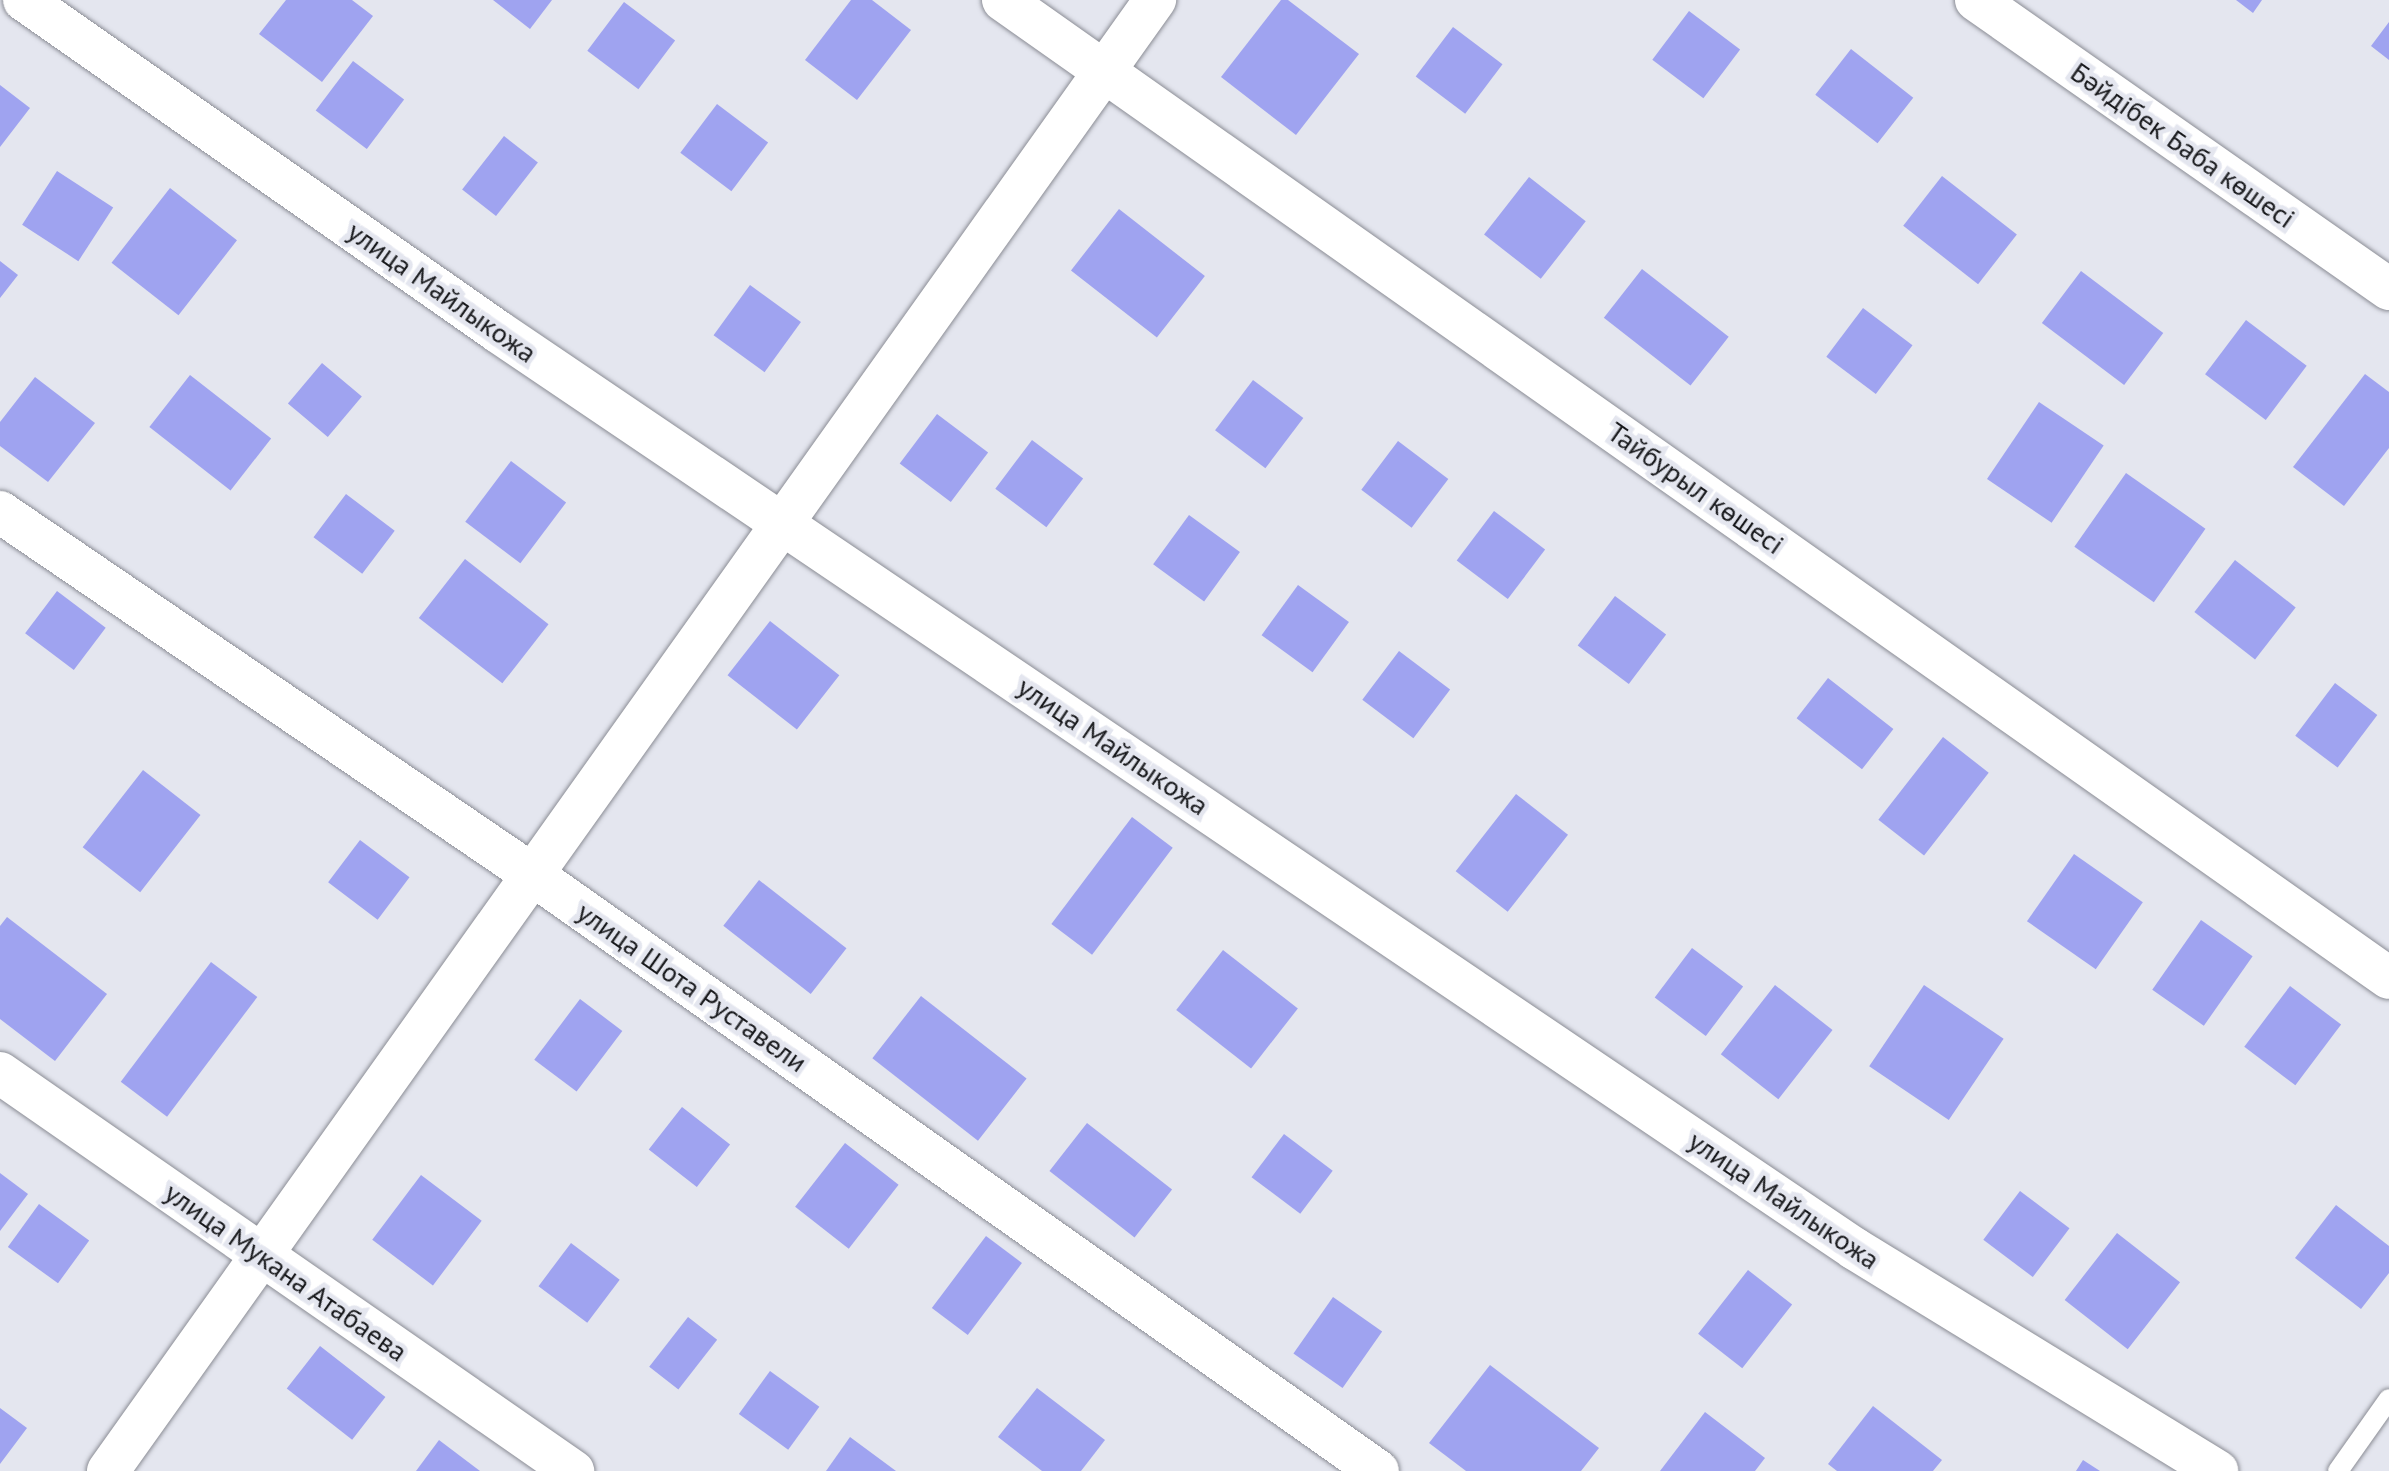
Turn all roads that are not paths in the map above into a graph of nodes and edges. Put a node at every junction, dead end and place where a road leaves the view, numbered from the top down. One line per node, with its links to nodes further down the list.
1 (24, 0): 8 (street, улица Майлыкожа)
2 (1002, 0): 5 (street, Тайбурыл көшесі)
3 (1155, 0): 5 (street)
4 (1976, 0): 6 (street, Бәйдібек Баба көшесі)
5 (1104, 70): 8 (street); 10 (street, Тайбурыл көшесі)
6 (2389, 290)
7 (0, 512): 9 (street, улица Шота Руставели)
8 (782, 522): 9 (street); 17 (street, улица Майлыкожа)
9 (533, 875): 12 (street); 16 (street, улица Шота Руставели)
10 (2389, 978)
11 (0, 1073): 12 (street, улица Мукана Атабаева)
12 (260, 1255): 14 (street); 15 (street, улица Мукана Атабаева)
13 (2389, 1398): 18 (lane)
14 (108, 1471)
15 (573, 1471)
16 (1378, 1471)
17 (2217, 1471)
18 (2338, 1471)

